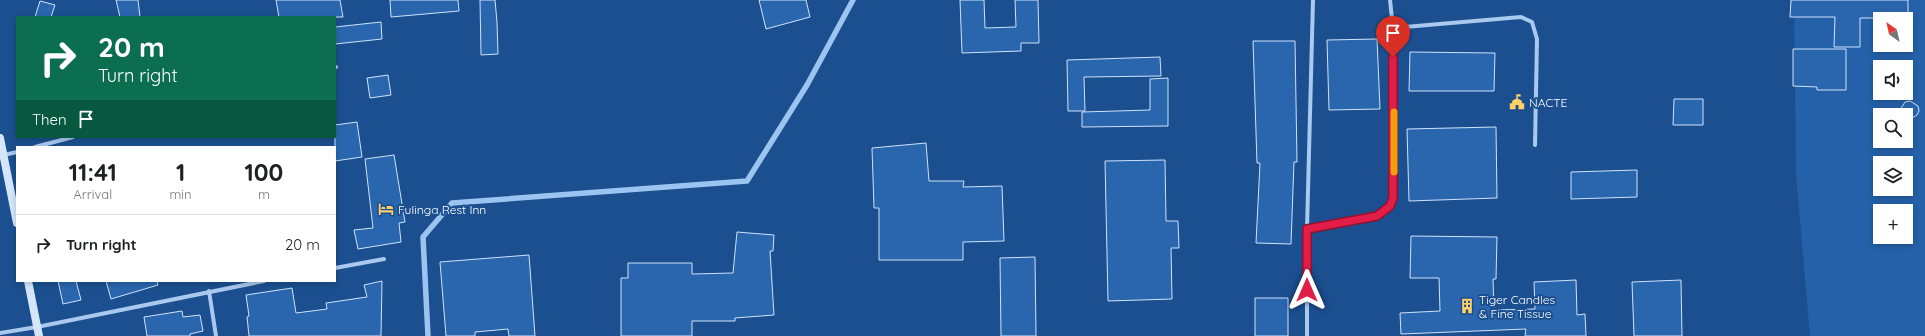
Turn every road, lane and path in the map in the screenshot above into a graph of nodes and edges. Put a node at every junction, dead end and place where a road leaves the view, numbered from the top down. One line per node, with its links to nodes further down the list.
1 (1313, 0): 11 (street)
2 (1390, 0): 3 (street)
3 (1393, 28): 6 (street); 11 (street)
4 (0, 138): 9 (street)
5 (69, 138): 7 (street)
6 (1535, 145)
7 (39, 146)
8 (16, 152): 9 (street)
9 (2, 156): 10 (street)
10 (16, 219)
11 (1307, 229): 21 (street)
12 (384, 259): 13 (street)
13 (336, 268)
14 (28, 282): 17 (street)
15 (258, 282): 16 (street)
16 (209, 291): 17 (street); 20 (street)
17 (37, 327): 18 (street); 19 (street)
18 (0, 332)
19 (40, 336)
20 (216, 336)
21 (1306, 336)

